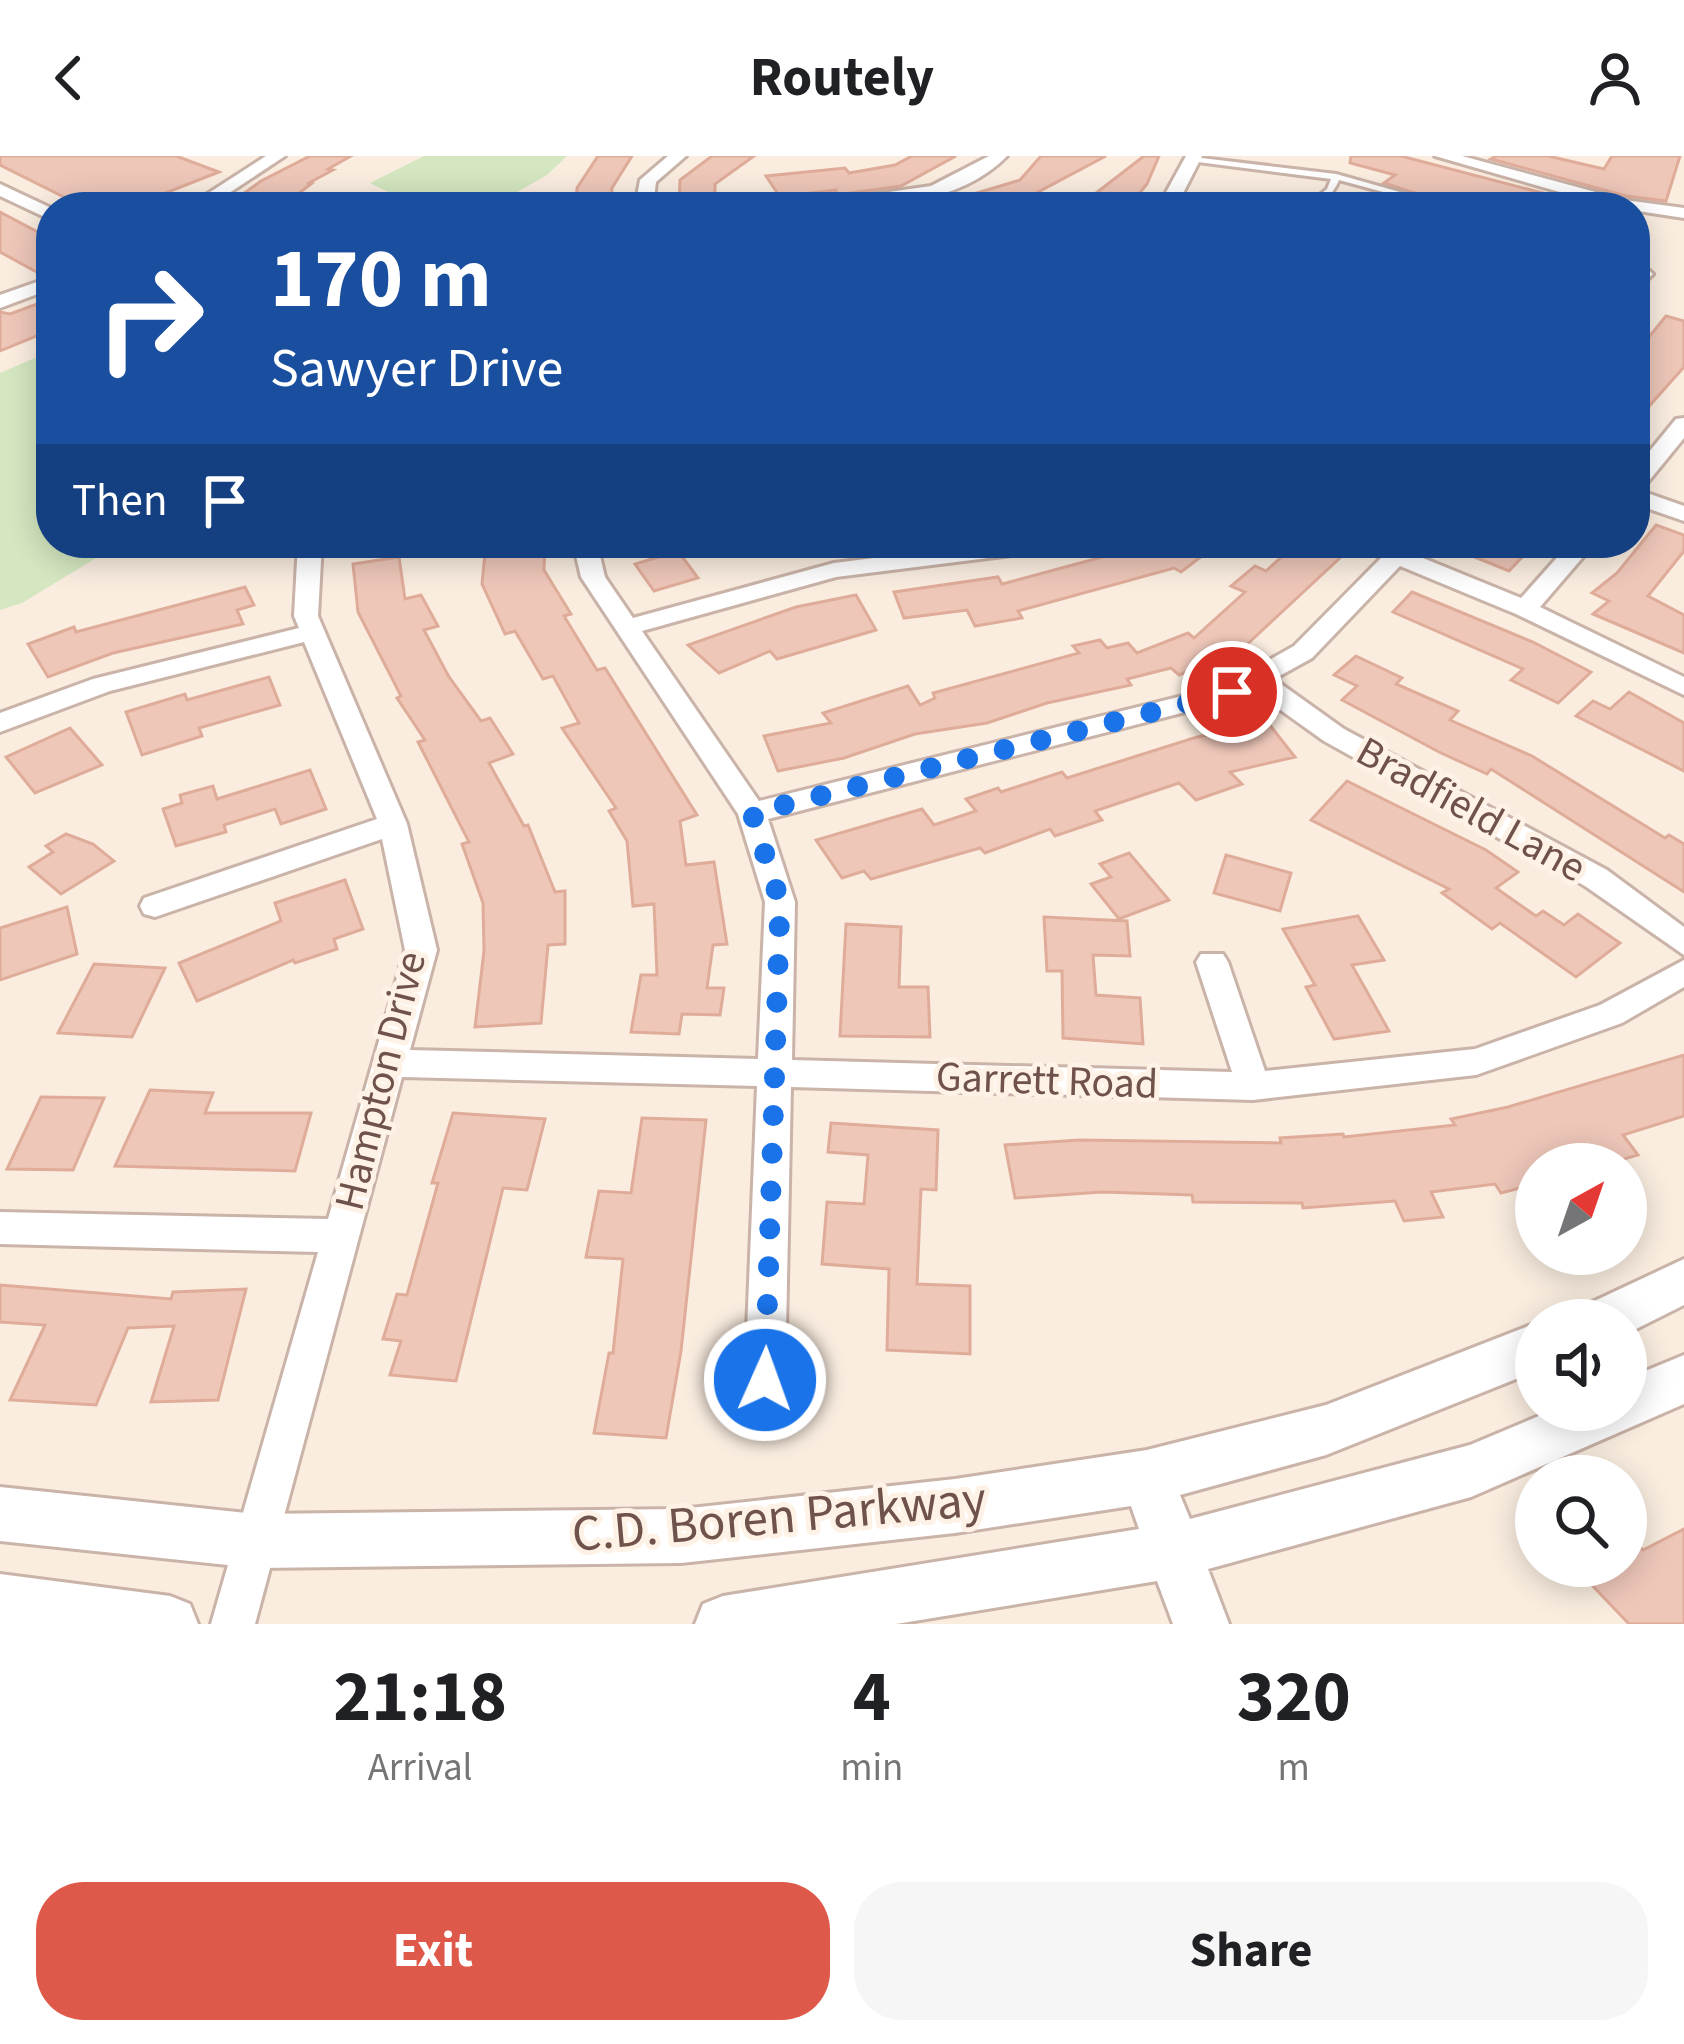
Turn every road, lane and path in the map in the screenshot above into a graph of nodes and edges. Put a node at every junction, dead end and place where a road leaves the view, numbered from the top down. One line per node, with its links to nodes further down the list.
1 (229, 156): 6 (street)
2 (678, 156): 10 (street)
3 (999, 156): 11 (street)
4 (1443, 156): 15 (street)
5 (1193, 158): 7 (lane); 12 (street)
6 (269, 160): 9 (street)
7 (1336, 177): 13 (lane); 14 (lane)
8 (0, 189): 16 (street)
9 (219, 192)
10 (646, 192)
11 (928, 192)
12 (1175, 192)
13 (1328, 192)
14 (1392, 192)
15 (1576, 192)
16 (36, 207)
17 (1650, 208): 18 (street)
18 (1684, 213)
19 (36, 289): 20 (street)
20 (0, 302)
21 (1684, 424): 22 (street)
22 (1650, 465)
23 (1650, 502): 24 (street)
24 (1684, 514)
25 (308, 558): 33 (street, Hampton Drive)
26 (589, 558): 32 (street)
27 (930, 558): 32 (street)
28 (1394, 558): 34 (street)
29 (1401, 558): 31 (street)
30 (1570, 558): 31 (street)
31 (1526, 609): 35 (street)
32 (626, 628): 37 (street)
33 (311, 633): 36 (street); 38 (street, Hampton Drive)
34 (1257, 680): 37 (street); 40 (street, Bradfield Lane)
35 (1684, 687)
36 (0, 723)
37 (752, 813): 44 (street)
38 (393, 824): 39 (street); 43 (street, Hampton Drive)
39 (155, 906)
40 (1684, 943)
41 (1212, 962): 45 (street)
42 (1684, 972): 45 (street, Garrett Road)
43 (390, 1063): 44 (street, Garrett Road); 47 (street, Hampton Drive)
44 (775, 1070): 45 (street, Garrett Road); 52 (street)
45 (1253, 1086)
46 (0, 1228): 47 (street)
47 (342, 1236): 57 (street, Hampton Drive)
48 (1684, 1281): 49 (street)
49 (1647, 1299)
50 (1515, 1355): 55 (street, C.D. Boren Parkway)
51 (1684, 1379): 53 (street)
52 (765, 1380)
53 (1647, 1395)
54 (1565, 1431): 58 (street, C.D. Boren Parkway)
55 (1147, 1477): 57 (street, C.D. Boren Parkway); 58 (street)
56 (0, 1514): 57 (street, C.D. Boren Parkway)
57 (257, 1541): 61 (street, Hampton Drive)
58 (1173, 1551): 62 (street, C.D. Boren Parkway); 63 (street)
59 (0, 1602): 60 (street)
60 (170, 1624)
61 (233, 1624)
62 (723, 1624)
63 (1201, 1624)

